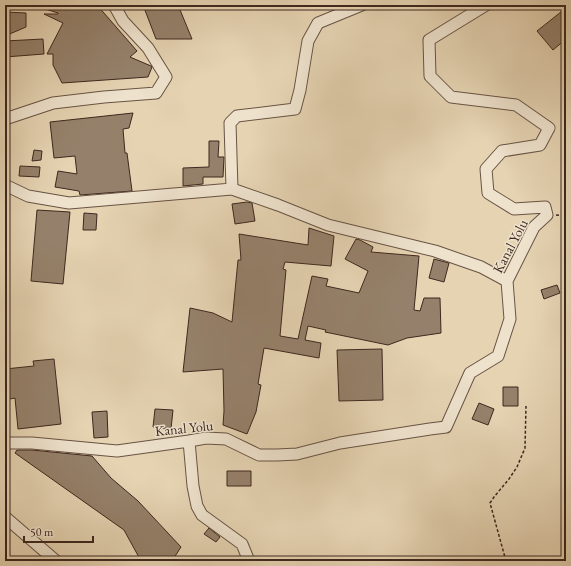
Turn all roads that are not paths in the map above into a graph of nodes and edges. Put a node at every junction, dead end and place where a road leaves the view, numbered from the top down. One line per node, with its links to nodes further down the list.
1 (114, 5): 4 (street)
2 (362, 5): 6 (street)
3 (486, 5): 7 (street, Kanal Yolu)
4 (5, 120)
5 (5, 184): 6 (street)
6 (232, 189): 7 (street)
7 (507, 281): 8 (street, Kanal Yolu)
8 (188, 441): 9 (street, Kanal Yolu); 12 (street)
9 (5, 443)
10 (5, 517): 11 (street)
11 (56, 561)
12 (250, 561)

